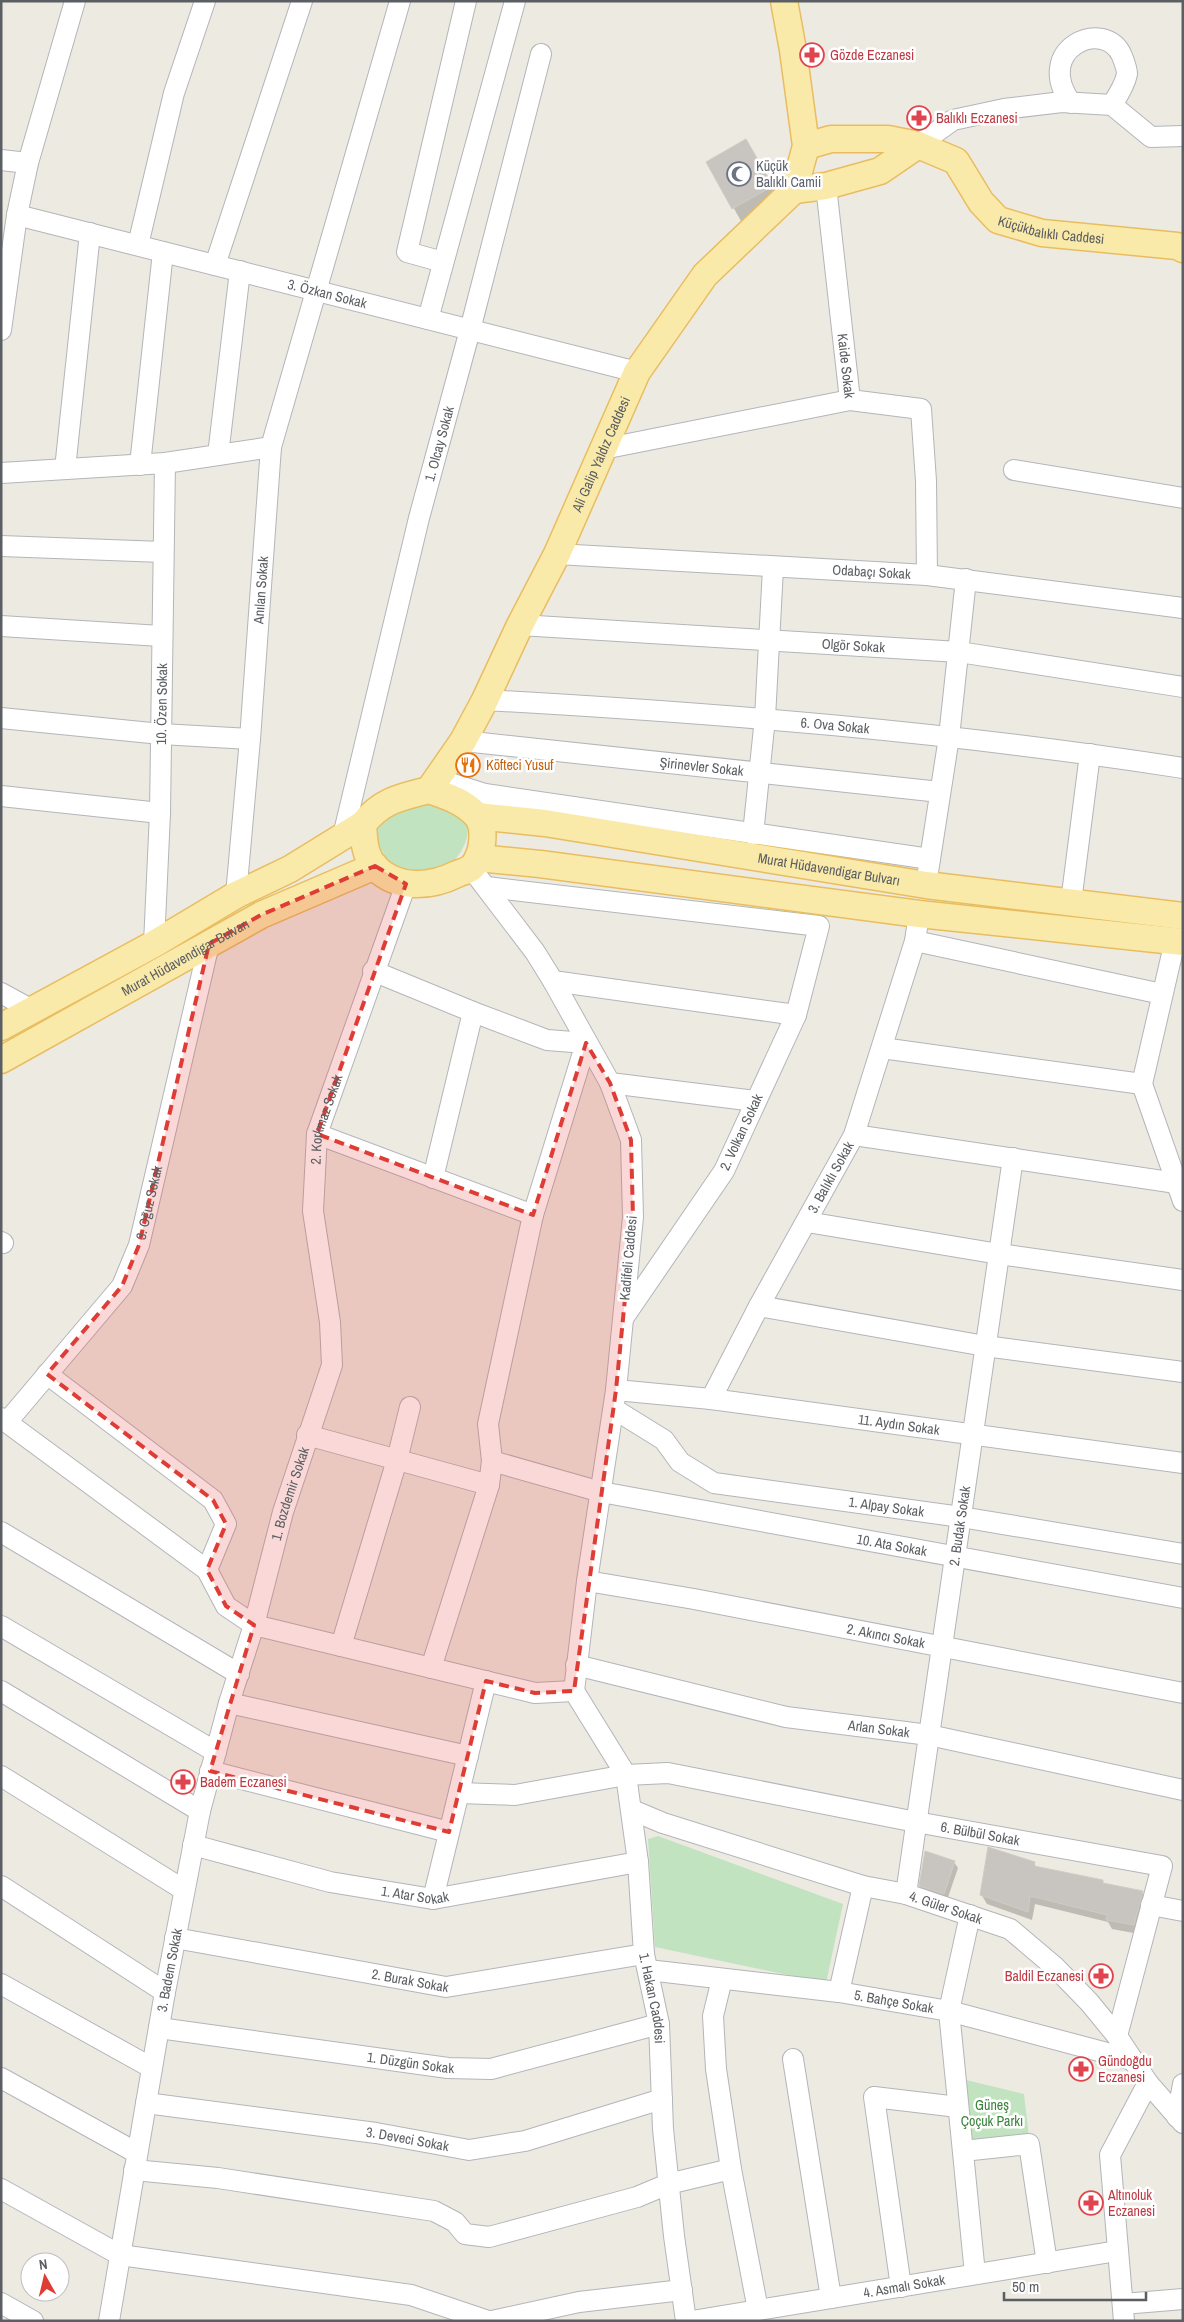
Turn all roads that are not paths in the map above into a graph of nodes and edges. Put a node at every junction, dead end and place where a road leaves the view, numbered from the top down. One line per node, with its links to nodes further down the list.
1 (75, 1): 15 (street)
2 (205, 1): 20 (street)
3 (302, 1): 24 (street)
4 (400, 1): 26 (street, Anılan Sokak)
5 (466, 1): 23 (street)
6 (515, 1): 23 (street)
7 (784, 1): 13 (main road)
8 (541, 54): 29 (street, 1. Olcay Sokak)
9 (1072, 103): 10 (street); 10 (street); 12 (street)
10 (1112, 105): 11 (street)
11 (1183, 136)
12 (918, 145): 13 (main road, Küçükbalıklı Caddesi); 16 (main road); 21 (main road, Küçükbalıklı Caddesi)
13 (806, 146): 17 (main road)
14 (1, 160): 15 (street)
15 (28, 163): 18 (street)
16 (826, 186): 17 (main road); 31 (street, Kaide Sokak)
17 (794, 190): 30 (main road, Ali Galip Yaldız Caddesi)
18 (17, 215): 19 (street, 3. Özkan Sokak); 28 (street)
19 (90, 233): 20 (street, 3. Özkan Sokak); 37 (street)
20 (138, 245): 22 (street, 3. Özkan Sokak)
21 (1183, 249)
22 (163, 252): 24 (street, 3. Özkan Sokak); 36 (street)
23 (443, 262): 27 (street)
24 (215, 265): 25 (street, 3. Özkan Sokak)
25 (240, 271): 26 (street, 3. Özkan Sokak); 34 (street)
26 (315, 291): 27 (street, 3. Özkan Sokak); 32 (street, Anılan Sokak)
27 (428, 319): 29 (street, 3. Özkan Sokak)
28 (1, 330)
29 (470, 330): 30 (street, 3. Özkan Sokak); 69 (street, 1. Olcay Sokak)
30 (638, 372): 33 (main road, Ali Galip Yaldız Caddesi)
31 (850, 400): 33 (street); 45 (street, Kaide Sokak)
32 (271, 447): 34 (street); 59 (street, Anılan Sokak)
33 (603, 449): 43 (main road, Ali Galip Yaldız Caddesi)
34 (218, 455): 35 (street)
35 (165, 463): 36 (street); 42 (street, 10. Özen Sokak)
36 (140, 465): 37 (street)
37 (65, 469): 39 (street)
38 (1014, 470): 40 (street)
39 (1, 473)
40 (1183, 498)
41 (1, 546): 42 (street)
42 (163, 552): 50 (street, 10. Özen Sokak)
43 (557, 554): 44 (street, Odabaçı Sokak); 48 (main road, Ali Galip Yaldız Caddesi)
44 (773, 568): 45 (street, Odabaçı Sokak); 51 (street)
45 (927, 575): 46 (street, Odabaçı Sokak)
46 (966, 579): 47 (street, Odabaçı Sokak); 52 (street)
47 (1183, 608)
48 (520, 625): 51 (street, Olgör Sokak); 54 (main road, Ali Galip Yaldız Caddesi)
49 (1, 626): 50 (street)
50 (161, 636): 57 (street, 10. Özen Sokak)
51 (770, 641): 52 (street, Olgör Sokak); 56 (street)
52 (959, 652): 53 (street, Olgör Sokak); 58 (street)
53 (1183, 687)
54 (485, 700): 56 (street, 6. Ova Sokak); 60 (main road, Ali Galip Yaldız Caddesi)
55 (1, 718): 57 (street)
56 (765, 718): 58 (street, 6. Ova Sokak); 63 (street)
57 (161, 734): 59 (street); 67 (street, 10. Özen Sokak)
58 (950, 736): 61 (street, 6. Ova Sokak); 65 (street)
59 (250, 739): 76 (street, Anılan Sokak)
60 (463, 741): 63 (street, Şirinevler Sokak); 64 (main road, Ali Galip Yaldız Caddesi)
61 (1090, 754): 62 (street, 6. Ova Sokak); 77 (street)
62 (1183, 768)
63 (761, 774): 65 (street, Şirinevler Sokak); 70 (street)
64 (433, 784): 68 (main road); 69 (main road); 70 (street)
65 (940, 792): 71 (street)
66 (1, 796): 67 (street)
67 (160, 813): 82 (street, 10. Özen Sokak)
68 (477, 816): 73 (main road); 75 (main road, Murat Hüdavendigar Bulvarı)
69 (353, 830): 72 (main road); 76 (main road, Murat Hüdavendigar Bulvarı)
70 (753, 834): 71 (street)
71 (930, 859): 75 (street)
72 (375, 866): 74 (main road); 83 (main road, Murat Hüdavendigar Bulvarı)
73 (479, 871): 74 (main road); 78 (main road); 85 (street, Kadifeli Caddesi); 90 (street, 2. Volkan Sokak)
74 (406, 884): 84 (street, 2. Korkmaz Sokak)
75 (926, 885): 77 (main road, Murat Hüdavendigar Bulvarı)
76 (236, 895): 82 (main road, Murat Hüdavendigar Bulvarı)
77 (1071, 902): 79 (main road, Murat Hüdavendigar Bulvarı)
78 (919, 914): 80 (street, 3. Balıklı Sokak); 81 (main road)
79 (1183, 916)
80 (915, 941): 87 (street); 93 (street, 3. Balıklı Sokak)
81 (1179, 941): 87 (street)
82 (154, 944): 88 (main road, Murat Hüdavendigar Bulvarı)
83 (209, 944): 94 (main road, Murat Hüdavendigar Bulvarı); 112 (street, 3. Oğuz Sokak)
84 (373, 971): 89 (street); 98 (street, 2. Korkmaz Sokak)
85 (553, 981): 90 (street); 92 (street, Kadifeli Caddesi)
86 (1, 993): 88 (street)
87 (1162, 994): 96 (street)
88 (32, 1010): 91 (main road, Murat Hüdavendigar Bulvarı)
89 (473, 1012): 92 (street); 101 (street)
90 (796, 1015): 97 (street, 2. Volkan Sokak)
91 (1, 1027)
92 (586, 1043): 95 (street, Kadifeli Caddesi); 103 (street)
93 (882, 1048): 96 (street); 99 (street, 3. Balıklı Sokak)
94 (1, 1060)
95 (610, 1084): 97 (street); 108 (street, Kadifeli Caddesi)
96 (1142, 1084): 102 (street)
97 (756, 1100): 108 (street, 2. Volkan Sokak)
98 (316, 1134): 101 (street); 110 (street, 2. Korkmaz Sokak)
99 (854, 1135): 100 (street); 104 (street, 3. Balıklı Sokak)
100 (1013, 1158): 102 (street); 105 (street, 2. Budak Sokak)
101 (433, 1178): 103 (street)
102 (1181, 1189)
103 (532, 1215): 120 (street)
104 (807, 1222): 105 (street); 107 (street, 3. Balıklı Sokak)
105 (999, 1254): 106 (street); 109 (street, 2. Budak Sokak)
106 (1183, 1280)
107 (759, 1306): 109 (street); 114 (street, 3. Balıklı Sokak)
108 (623, 1318): 113 (street, Kadifeli Caddesi)
109 (985, 1346): 111 (street); 118 (street, 2. Budak Sokak)
110 (332, 1365): 117 (street, 1. Bozdemir Sokak)
111 (1183, 1372)
112 (47, 1374): 116 (street, 3. Oğuz Sokak); 128 (street)
113 (615, 1399): 114 (street, 11. Aydın Sokak); 123 (street, Kadifeli Caddesi); 124 (street, 1. Alpay Sokak)
114 (711, 1399): 118 (street, 11. Aydın Sokak)
115 (410, 1406): 119 (street)
116 (4, 1420): 128 (street)
117 (307, 1435): 119 (street); 131 (street, 1. Bozdemir Sokak)
118 (973, 1435): 121 (street, 11. Aydın Sokak); 124 (street, 2. Budak Sokak)
119 (397, 1460): 122 (street); 133 (street)
120 (492, 1460): 122 (street); 123 (street, 10. Ata Sokak)
121 (1183, 1462)
122 (489, 1485): 136 (street)
123 (601, 1492): 127 (street, 10. Ata Sokak); 129 (street, Kadifeli Caddesi)
124 (961, 1517): 126 (street, 1. Alpay Sokak); 127 (street, 2. Budak Sokak)
125 (1, 1532): 137 (street)
126 (1183, 1554)
127 (954, 1557): 130 (street, 10. Ata Sokak); 134 (street, 2. Budak Sokak)
128 (207, 1570): 131 (street)
129 (587, 1581): 134 (street, 2. Akıncı Sokak); 135 (street, Kadifeli Caddesi)
130 (1183, 1598)
131 (254, 1625): 133 (street); 137 (street, 3. Badem Sokak)
132 (1, 1626): 145 (street)
133 (341, 1646): 136 (street)
134 (942, 1646): 141 (street, 2. Akıncı Sokak); 143 (street, 2. Budak Sokak)
135 (576, 1666): 140 (street, Kadifeli Caddesi); 143 (street, Arlan Sokak)
136 (431, 1668): 138 (street)
137 (239, 1674): 142 (street, 3. Badem Sokak)
138 (486, 1681): 140 (street); 144 (street)
139 (1, 1691): 151 (street)
140 (574, 1691): 147 (street, 1. Hakan Caddesi)
141 (1183, 1694)
142 (229, 1703): 144 (street); 145 (street, 3. Badem Sokak)
143 (928, 1735): 148 (street, Arlan Sokak); 152 (street, 2. Budak Sokak)
144 (468, 1756): 149 (street)
145 (213, 1762): 151 (street, 3. Badem Sokak); 153 (street)
146 (1, 1776): 158 (street)
147 (626, 1776): 149 (street, 6. Bülbül Sokak); 150 (street, 1. Hakan Caddesi); 152 (street, 6. Bülbül Sokak)
148 (1183, 1790)
149 (459, 1793): 153 (street)
150 (632, 1810): 155 (street, 1. Hakan Caddesi); 157 (street, 4. Güler Sokak)
151 (200, 1811): 154 (street, 3. Badem Sokak)
152 (916, 1822): 159 (street, 2. Budak Sokak); 161 (street, 6. Bülbül Sokak)
153 (449, 1832): 160 (street)
154 (193, 1845): 158 (street, 3. Badem Sokak); 160 (street, 1. Atar Sokak)
155 (638, 1862): 160 (street, 1. Atar Sokak); 165 (street, 1. Hakan Caddesi)
156 (1, 1886): 168 (street)
157 (863, 1886): 159 (street, 4. Güler Sokak); 169 (street)
158 (184, 1890): 164 (street, 3. Badem Sokak)
159 (906, 1894): 163 (street, 4. Güler Sokak)
160 (433, 1898)
161 (1151, 1905): 162 (street); 173 (street, 6. Bülbül Sokak)
162 (1183, 1911)
163 (970, 1915): 170 (street); 173 (street, 4. Güler Sokak)
164 (175, 1938): 165 (street, 2. Burak Sokak); 168 (street, 3. Badem Sokak)
165 (646, 1962): 166 (street, 5. Bahçe Sokak); 171 (street, 1. Hakan Caddesi)
166 (722, 1978): 169 (street, 5. Bahçe Sokak); 186 (street)
167 (1, 1984): 176 (street)
168 (165, 1992): 172 (street, 3. Badem Sokak)
169 (839, 1992): 170 (street, 5. Bahçe Sokak)
170 (949, 2011): 175 (street, 5. Bahçe Sokak); 182 (street)
171 (659, 2024): 172 (street, 1. Düzgün Sokak); 180 (street, 1. Hakan Caddesi)
172 (159, 2028): 176 (street, 3. Badem Sokak)
173 (1117, 2036): 175 (street, 4. Güler Sokak)
174 (793, 2059): 195 (street)
175 (1133, 2060): 178 (street, 4. Güler Sokak)
176 (152, 2068): 181 (street, 3. Badem Sokak)
177 (1, 2078): 185 (street)
178 (1148, 2083): 183 (street, 4. Güler Sokak); 189 (street)
179 (1183, 2084): 183 (street)
180 (662, 2098): 181 (street, 3. Deveci Sokak); 187 (street, 1. Hakan Caddesi)
181 (146, 2103): 185 (street, 3. Badem Sokak)
182 (958, 2107): 184 (street); 193 (street)
183 (1180, 2120)
184 (963, 2150): 191 (street); 192 (street)
185 (136, 2162): 187 (street); 190 (street, 3. Badem Sokak)
186 (731, 2169): 187 (street); 198 (street)
187 (668, 2184): 194 (street, 1. Hakan Caddesi)
188 (1, 2190): 190 (street)
189 (1117, 2251): 191 (street, 4. Asmalı Sokak); 200 (street)
190 (120, 2255): 202 (street, 3. Badem Sokak); 203 (street)
191 (1046, 2263): 192 (street, 4. Asmalı Sokak)
192 (975, 2274): 193 (street, 4. Asmalı Sokak)
193 (901, 2286): 195 (street, 4. Asmalı Sokak)
194 (682, 2290): 199 (street); 205 (street, 1. Hakan Caddesi)
195 (831, 2298): 198 (street, 4. Asmalı Sokak)
196 (1183, 2299): 200 (street)
197 (1, 2304): 201 (street)
198 (758, 2310): 206 (street, 4. Asmalı Sokak)
199 (579, 2311): 204 (street)
200 (1123, 2312)
201 (30, 2320)
202 (113, 2320)
203 (488, 2321)
204 (492, 2321)
205 (686, 2321)
206 (692, 2321)

